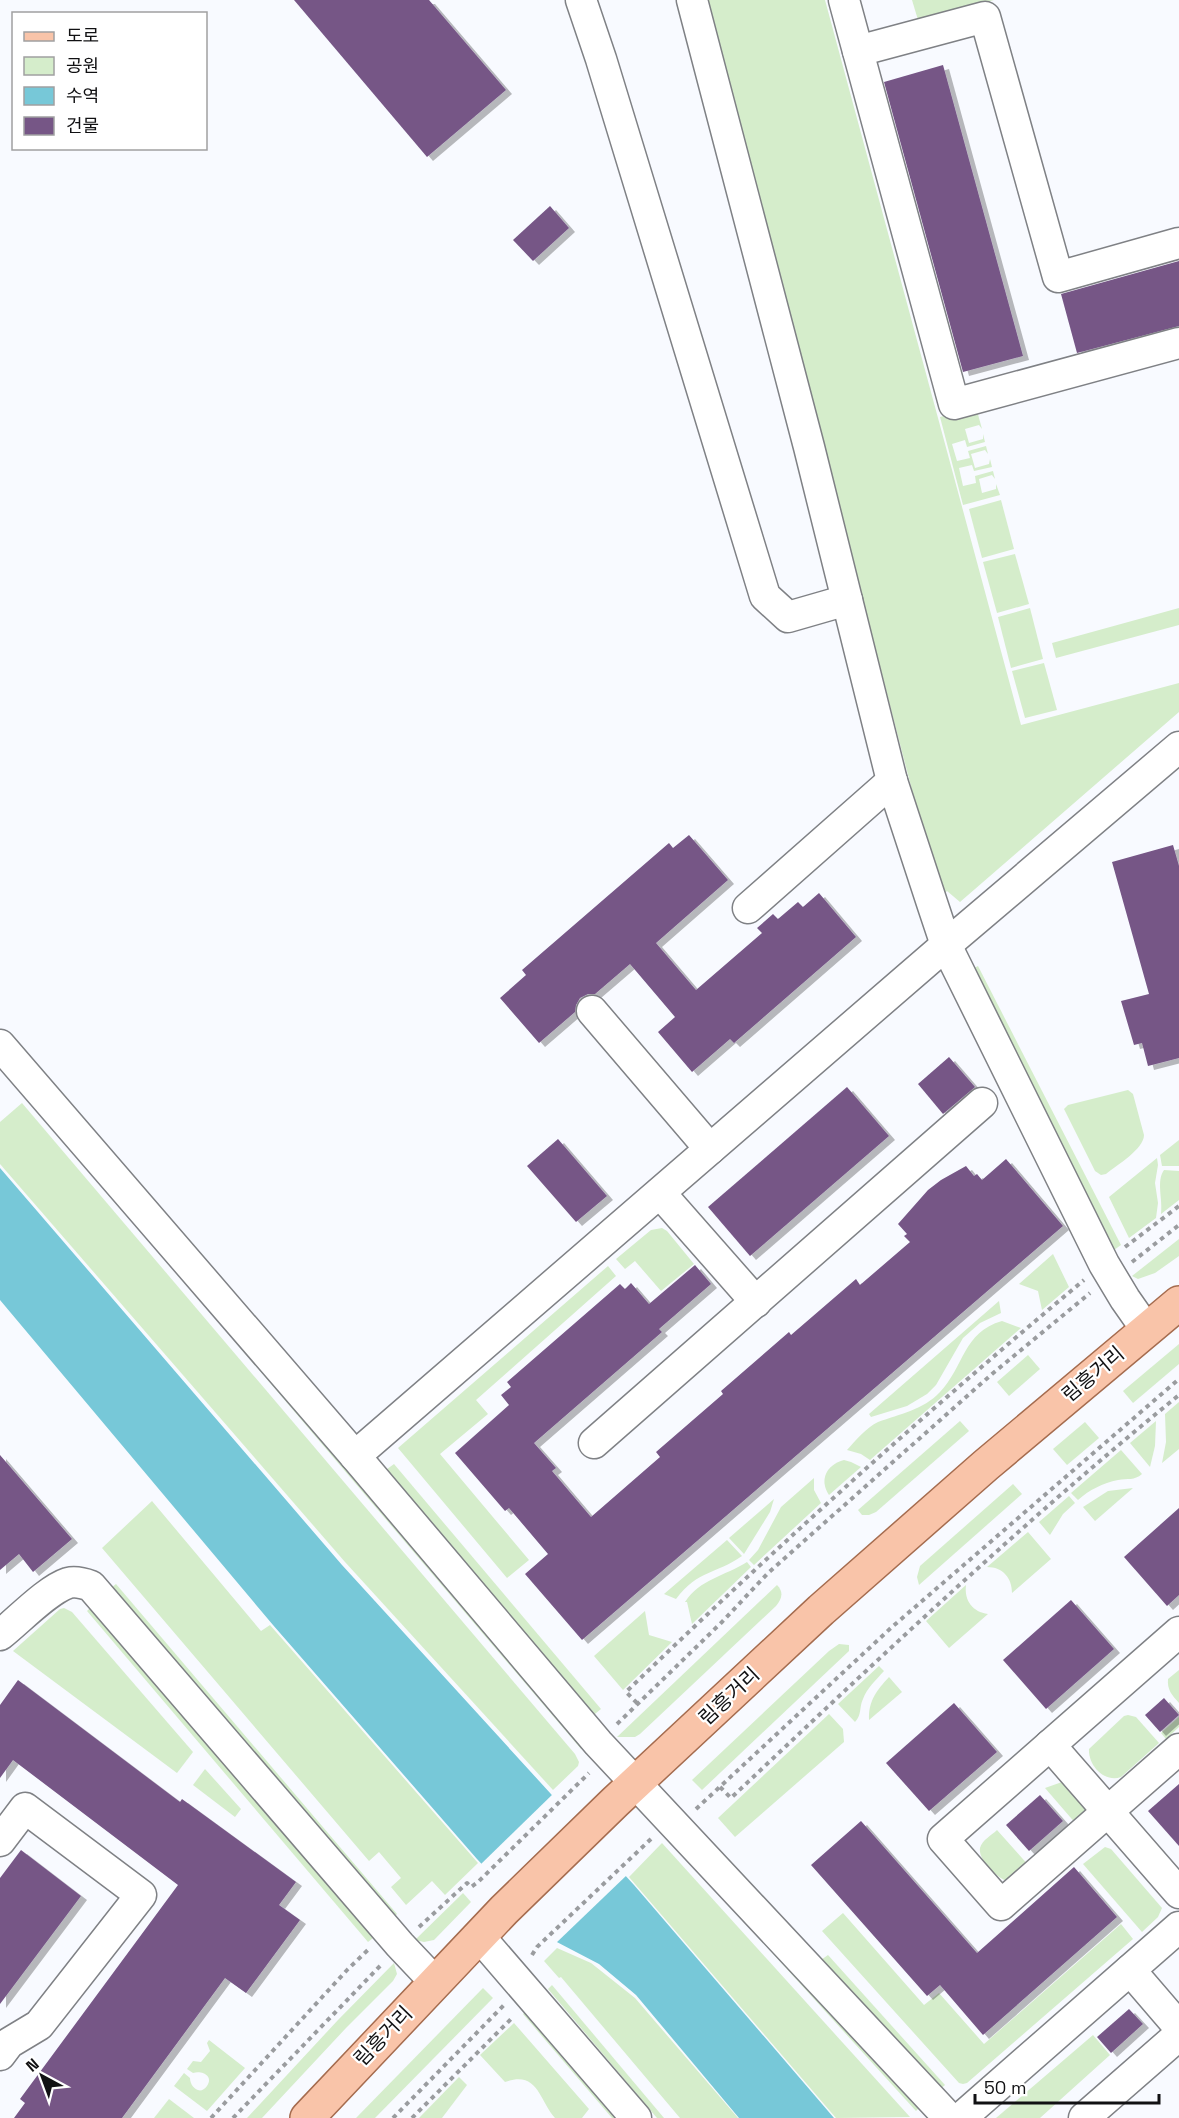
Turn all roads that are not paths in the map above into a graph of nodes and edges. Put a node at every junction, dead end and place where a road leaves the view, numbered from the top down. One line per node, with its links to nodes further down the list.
1 (581, 0): 7 (street)
2 (692, 0): 7 (street)
3 (844, 0): 4 (street)
4 (858, 51): 5 (street); 6 (street)
5 (1179, 243)
6 (1179, 344)
7 (847, 600): 9 (street)
8 (1179, 747): 11 (street)
9 (892, 781): 10 (street); 11 (street)
10 (748, 908)
11 (946, 945): 15 (street); 19 (street)
12 (592, 1011): 15 (street)
13 (5, 1062): 21 (street)
14 (982, 1103): 17 (street)
15 (710, 1149): 16 (street)
16 (660, 1193): 17 (street); 21 (street)
17 (756, 1302): 20 (street)
18 (1179, 1303): 19 (main road, 림흥거리)
19 (1146, 1329): 26 (main road, 림흥거리)
20 (594, 1443)
21 (355, 1456): 26 (street)
22 (1179, 1632): 24 (street)
23 (0, 1635): 33 (street)
24 (1050, 1745): 27 (street); 27 (street)
25 (1179, 1749): 27 (street)
26 (626, 1792): 31 (main road, 림흥거리); 39 (street)
27 (1108, 1811): 29 (street)
28 (0, 1841): 36 (street)
29 (1179, 1893)
30 (1179, 1927): 32 (street)
31 (479, 1936): 33 (main road, 림흥거리); 38 (street)
32 (1130, 1970): 34 (street); 40 (street)
33 (435, 1982): 37 (main road, 림흥거리)
34 (1179, 2027)
35 (1179, 2035): 41 (street)
36 (3, 2045)
37 (306, 2118)
38 (636, 2118)
39 (949, 2118)
40 (961, 2118)
41 (1084, 2118)

